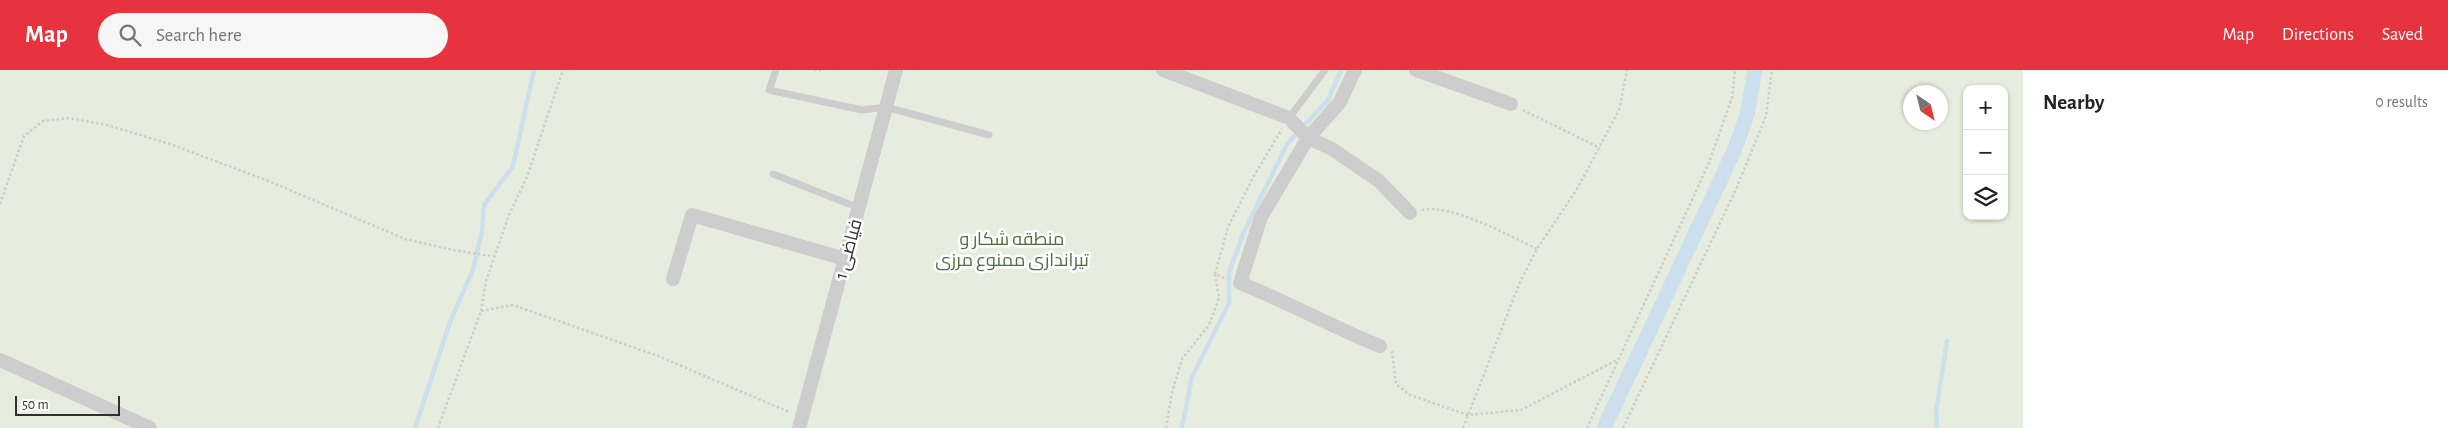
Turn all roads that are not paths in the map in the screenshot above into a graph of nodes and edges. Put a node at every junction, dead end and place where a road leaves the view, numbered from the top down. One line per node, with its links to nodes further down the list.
1 (776, 70): 8 (lane)
2 (896, 70): 8 (street, فیاضی 1)
3 (1163, 70): 9 (street)
4 (1325, 70): 9 (lane)
5 (1355, 70): 11 (street)
6 (1416, 70): 7 (street)
7 (1511, 104)
8 (886, 108): 10 (lane); 13 (street, فیاضی 1)
9 (1292, 121): 11 (street)
10 (988, 135)
11 (1306, 136): 14 (street); 17 (street)
12 (773, 174): 13 (lane)
13 (859, 208): 15 (street, فیاضی 1)
14 (1410, 213)
15 (845, 259): 16 (street); 19 (street, فیاضی 1)
16 (673, 278)
17 (1380, 346)
18 (0, 360): 20 (street)
19 (801, 423)
20 (150, 428)

